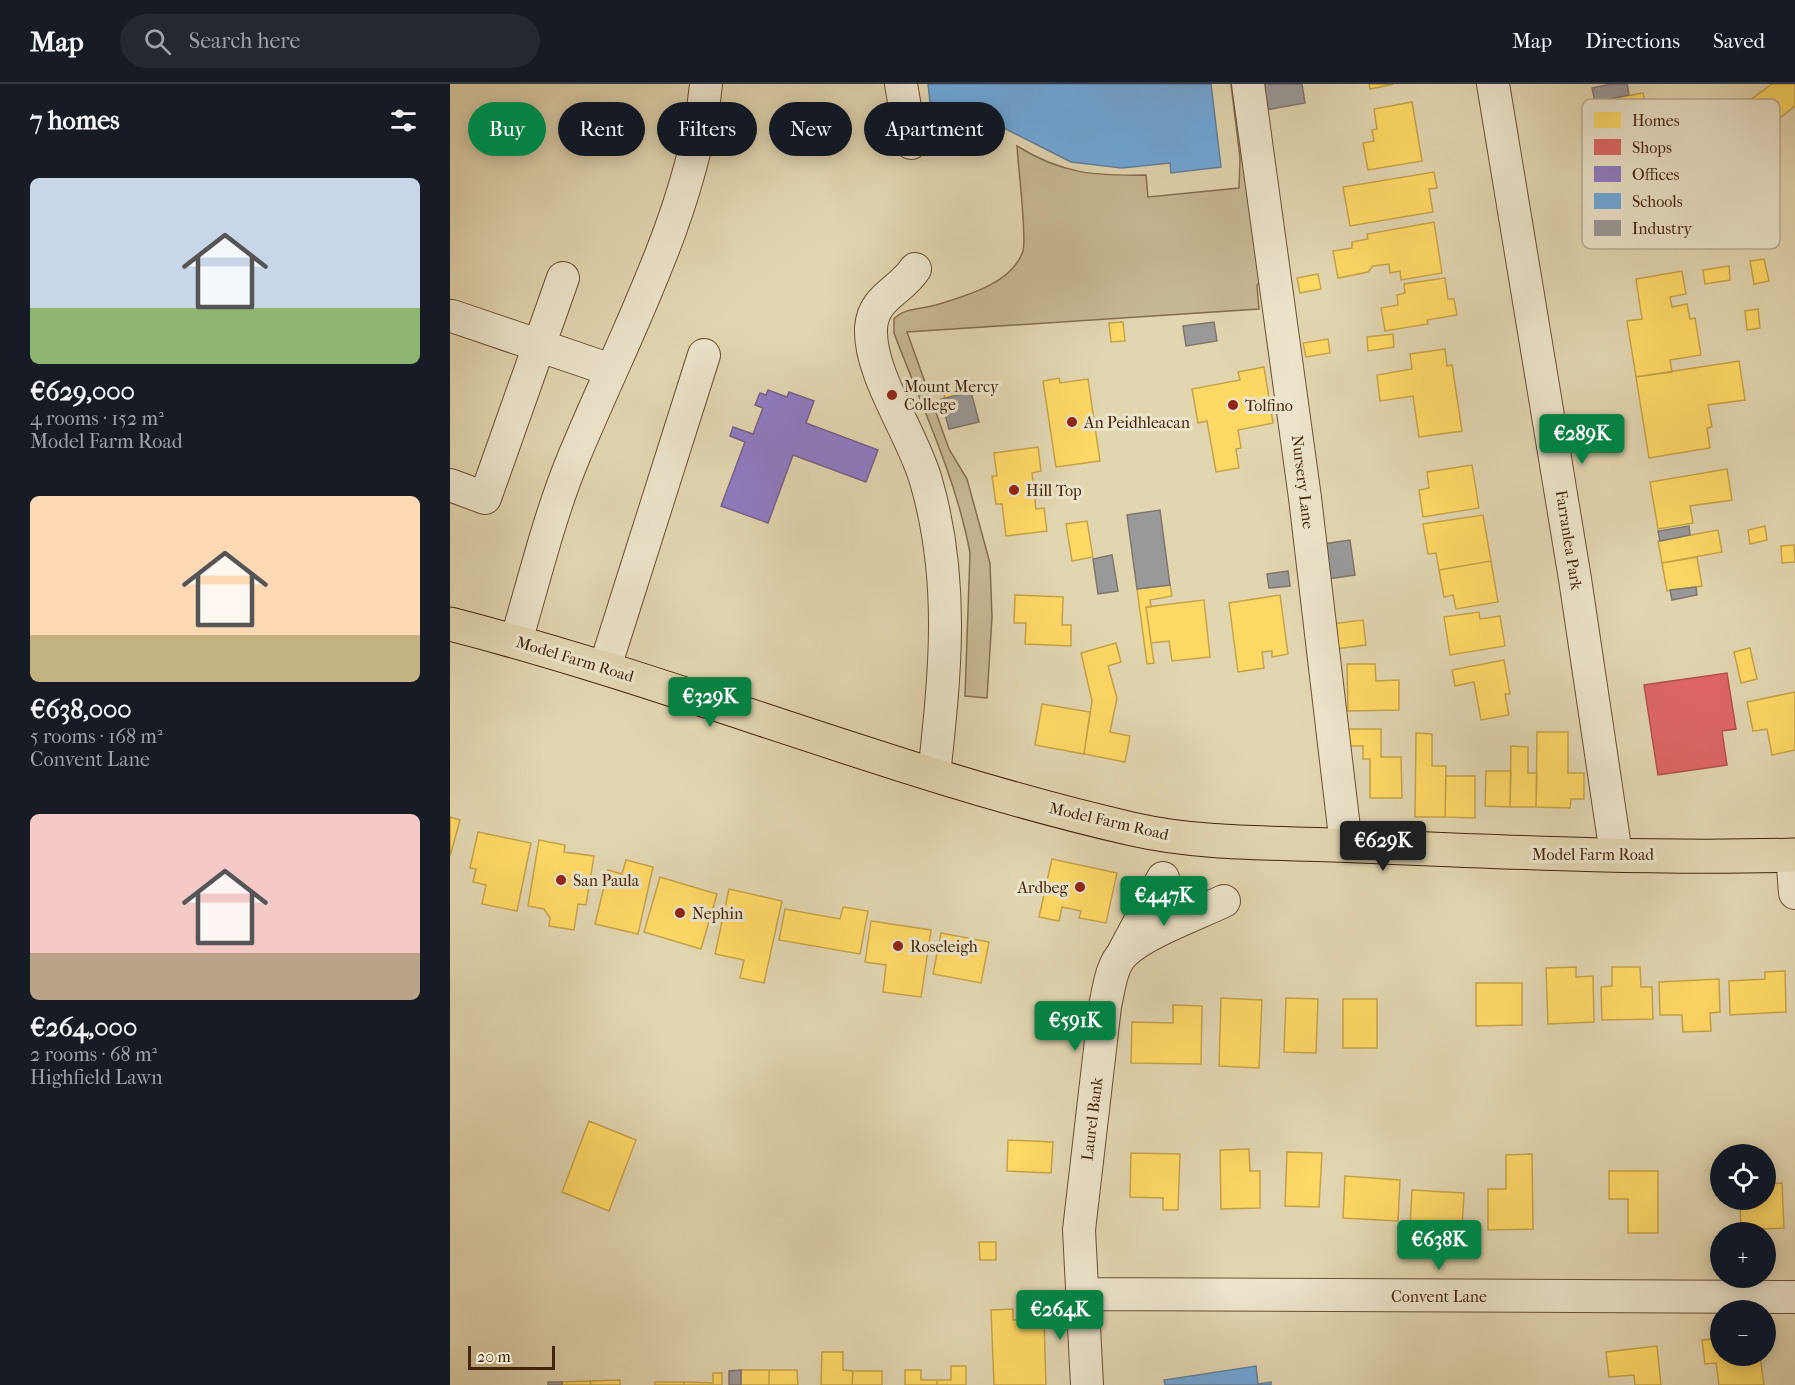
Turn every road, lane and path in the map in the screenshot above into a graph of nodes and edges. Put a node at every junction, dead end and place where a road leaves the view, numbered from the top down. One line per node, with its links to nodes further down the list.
1 (706, 84): 11 (street)
2 (902, 84): 5 (street)
3 (1248, 84): 17 (street, Nursery Lane)
4 (1493, 84): 18 (street, Farranlea Park)
5 (905, 102)
6 (915, 269): 16 (street)
7 (563, 278): 9 (street)
8 (452, 316): 9 (street)
9 (539, 344): 11 (street); 12 (street)
10 (704, 355): 15 (street)
11 (611, 370): 14 (street)
12 (450, 485)
13 (450, 624): 14 (main road, Model Farm Road)
14 (516, 640): 15 (main road, Model Farm Road)
15 (605, 667): 16 (main road, Model Farm Road)
16 (934, 775): 17 (main road, Model Farm Road)
17 (1346, 845): 18 (main road, Model Farm Road)
18 (1616, 854): 19 (main road, Model Farm Road)
19 (1794, 855): 21 (street)
20 (1163, 878): 23 (street, Laurel Bank)
21 (1795, 893)
22 (1224, 901): 23 (street)
23 (1123, 954): 24 (street, Laurel Bank)
24 (1082, 1294): 25 (street, Convent Lane); 26 (street, Laurel Bank)
25 (1795, 1297)
26 (1087, 1385)

